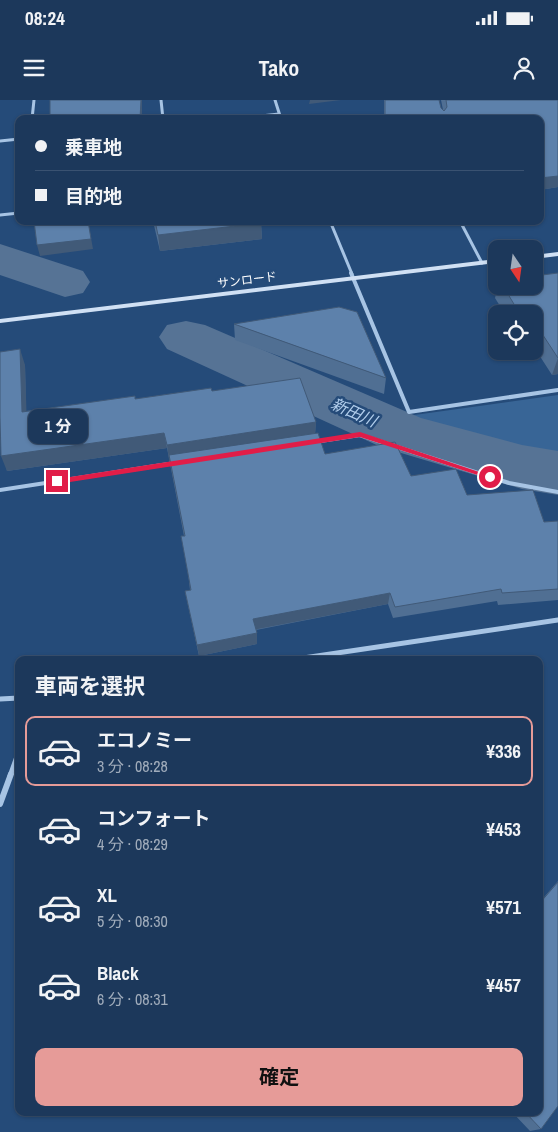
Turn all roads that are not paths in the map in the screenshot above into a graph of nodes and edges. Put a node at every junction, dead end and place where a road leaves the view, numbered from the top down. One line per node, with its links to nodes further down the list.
1 (34, 100): 5 (street)
2 (161, 100): 6 (street)
3 (276, 100): 4 (street)
4 (279, 114): 7 (street)
5 (32, 115)
6 (163, 115)
7 (270, 115)
8 (15, 139): 9 (street)
9 (0, 140)
10 (15, 213): 11 (street)
11 (0, 215)
12 (332, 225): 18 (street)
13 (462, 225): 17 (street)
14 (558, 254): 15 (street)
15 (543, 255)
16 (488, 262): 17 (street, サンロード)
17 (482, 263): 18 (street, サンロード)
18 (352, 278): 19 (street, サンロード); 20 (street)
19 (0, 321)
20 (558, 390)
21 (312, 442): 24 (street)
22 (185, 462): 23 (street)
23 (0, 490)
24 (558, 492)
25 (558, 620): 26 (street)
26 (317, 656)
27 (15, 698): 28 (street)
28 (0, 699)
29 (15, 762): 30 (street)
30 (0, 804)

